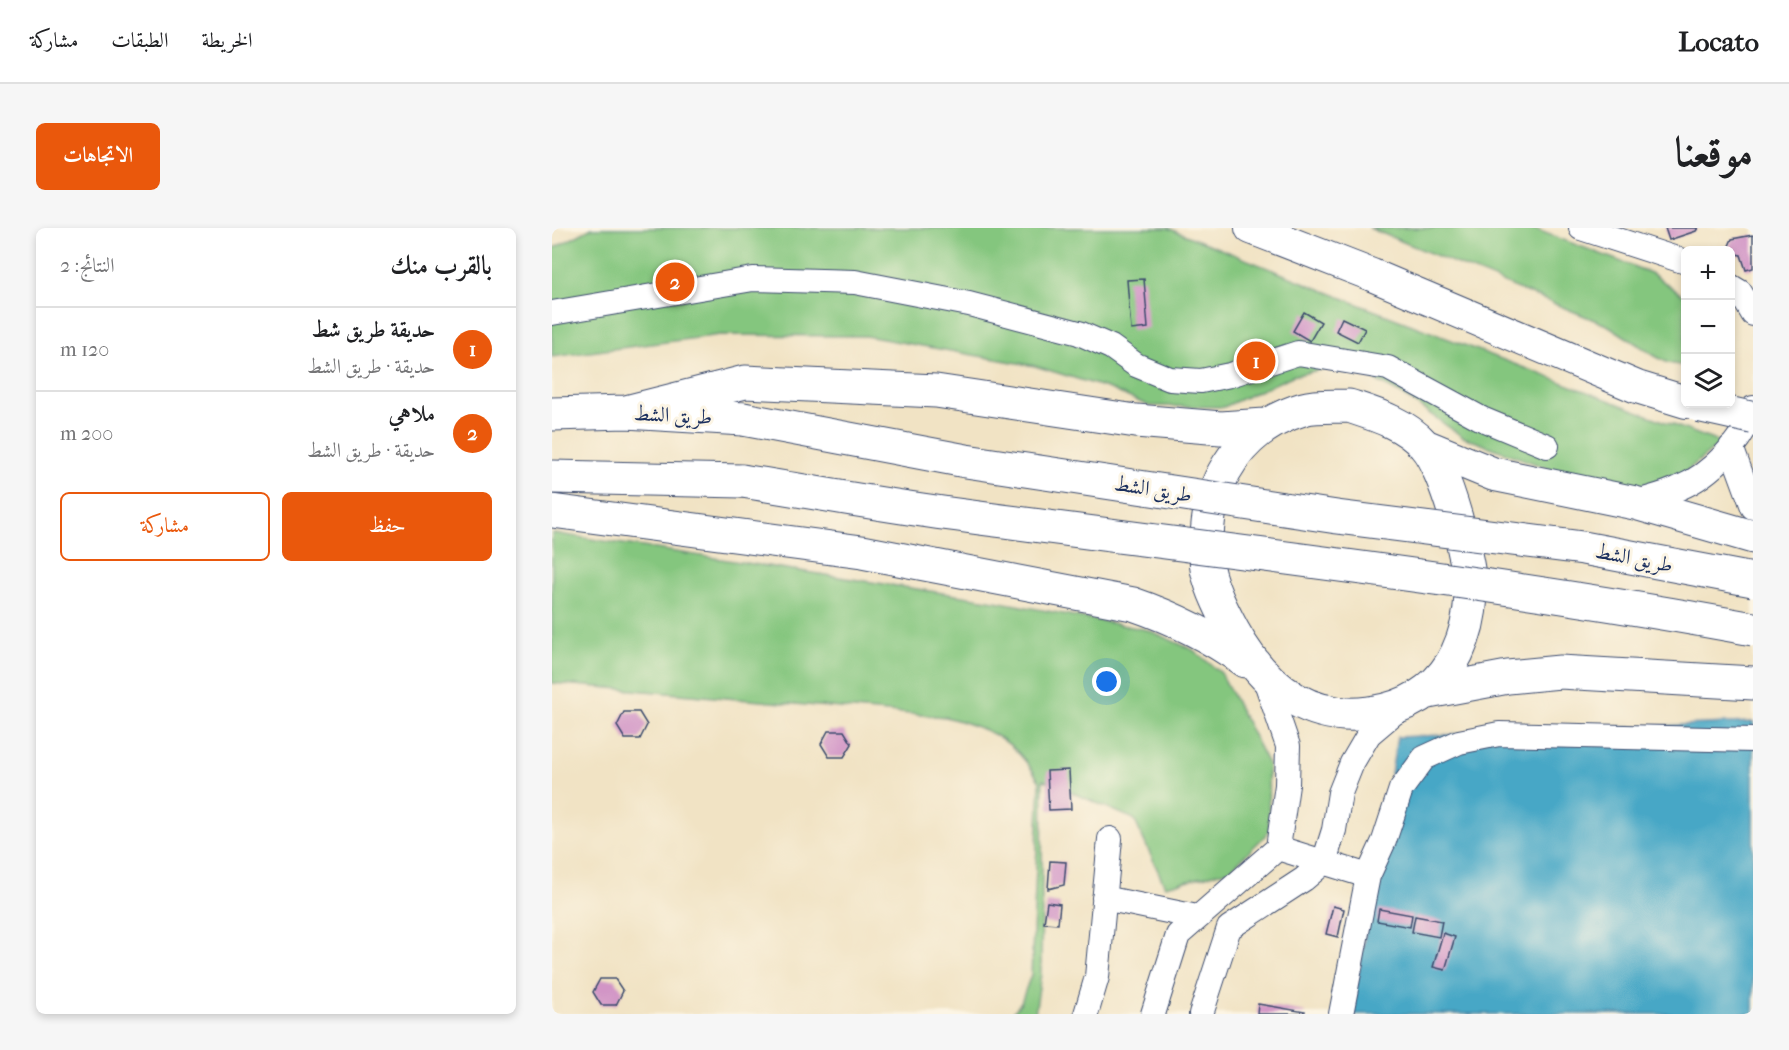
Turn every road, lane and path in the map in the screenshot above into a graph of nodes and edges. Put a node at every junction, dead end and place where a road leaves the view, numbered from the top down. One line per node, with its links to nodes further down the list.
1 (1251, 228): 7 (main road)
2 (1581, 228): 3 (street)
3 (1681, 260)
4 (1735, 289): 6 (street)
5 (552, 313): 15 (street)
6 (1753, 314)
7 (1681, 401)
8 (1709, 408): 12 (main road, bridge)
9 (1753, 408): 16 (street)
10 (626, 412): 11 (highway, طريق الشط); 13 (highway); 22 (highway, طريق الشط, bridge)
11 (552, 414)
12 (1753, 418)
13 (1265, 425): 14 (highway); 24 (highway)
14 (1425, 446): 18 (highway); 26 (highway)
15 (1548, 446)
16 (1731, 447): 18 (street); 19 (street)
17 (552, 477): 23 (highway, bridge)
18 (1635, 503): 21 (highway)
19 (1753, 507)
20 (552, 511): 24 (highway)
21 (1753, 537)
22 (1753, 580)
23 (1753, 629)
24 (1260, 673): 26 (highway); 29 (street)
25 (1753, 683): 26 (highway)
26 (1415, 699): 30 (street)
27 (1753, 740): 31 (street)
28 (1110, 839): 32 (street)
29 (1278, 848): 30 (street); 33 (street)
30 (1324, 862): 31 (street); 36 (street)
31 (1368, 876): 37 (street)
32 (1104, 898): 33 (street); 34 (street)
33 (1197, 917): 35 (street)
34 (1086, 1014)
35 (1153, 1014)
36 (1201, 1014)
37 (1341, 1014)

